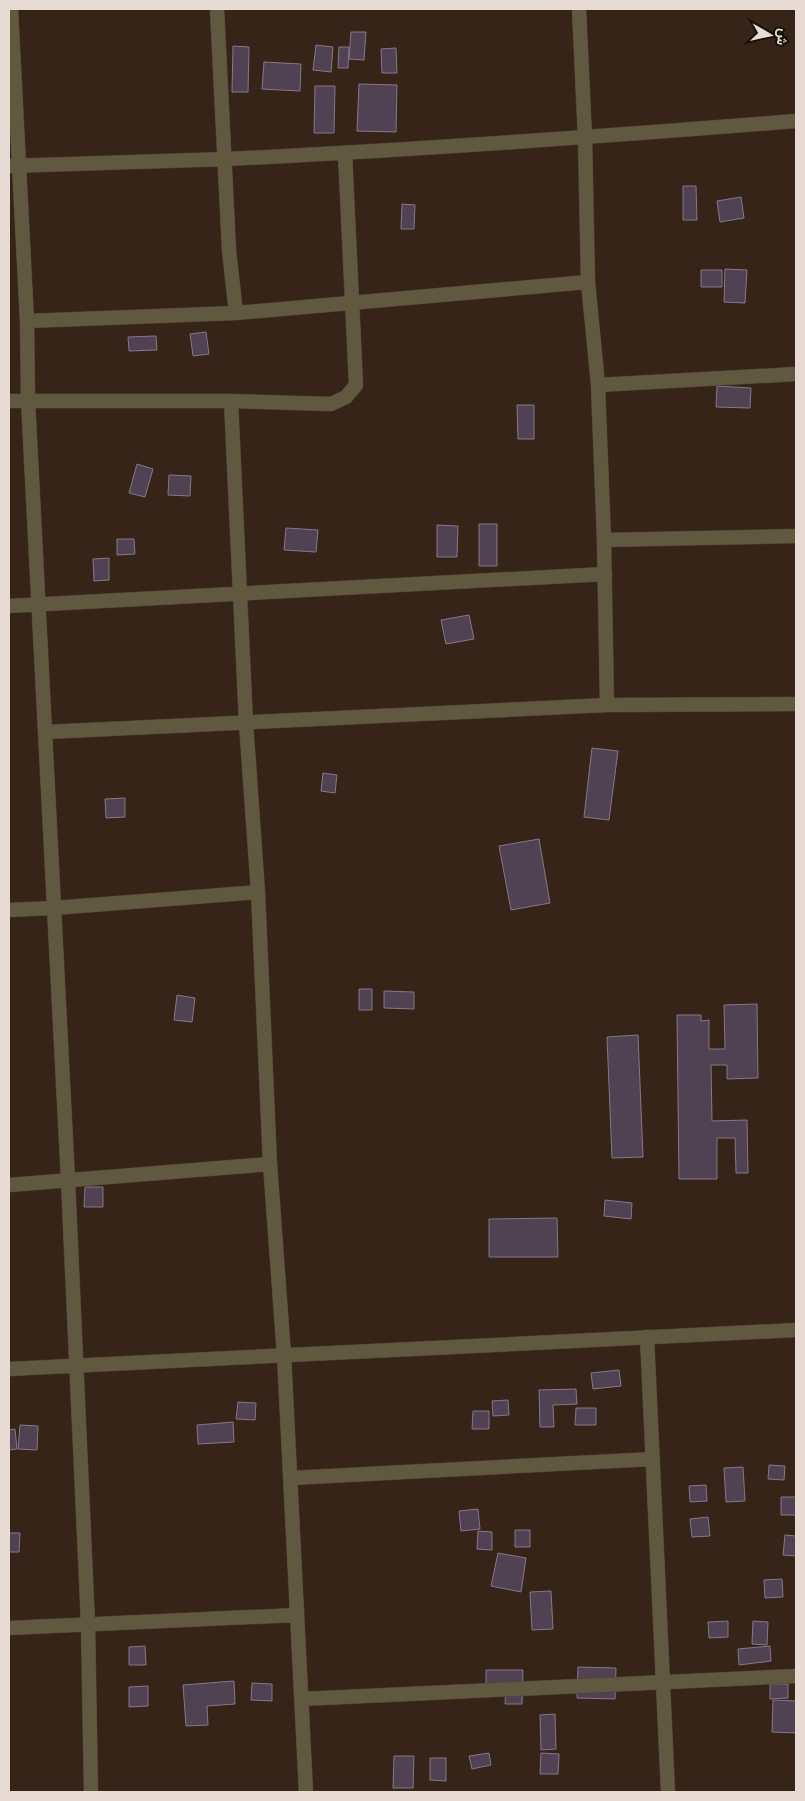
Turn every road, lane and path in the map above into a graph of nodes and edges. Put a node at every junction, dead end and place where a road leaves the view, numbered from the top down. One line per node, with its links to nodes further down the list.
1 (11, 9): 8 (street)
2 (218, 9): 7 (street)
3 (579, 9): 5 (street)
4 (796, 121): 5 (street)
5 (585, 138): 6 (street); 9 (street)
6 (345, 153): 7 (street); 10 (street)
7 (224, 159): 8 (street); 11 (street)
8 (14, 166): 12 (street)
9 (588, 282): 10 (street); 14 (street)
10 (353, 303): 11 (street); 17 (street)
11 (236, 313): 12 (street)
12 (27, 321): 16 (street)
13 (796, 374): 14 (street)
14 (598, 385): 19 (street)
15 (9, 400): 16 (street)
16 (28, 400): 17 (street); 22 (street)
17 (231, 401): 21 (street)
18 (796, 536): 19 (street)
19 (604, 540): 20 (street)
20 (605, 574): 21 (street); 25 (street)
21 (240, 593): 22 (street); 26 (street)
22 (40, 605): 23 (street); 27 (street)
23 (9, 606)
24 (796, 704): 25 (street)
25 (607, 705): 26 (street)
26 (246, 723): 27 (street); 28 (street)
27 (46, 732): 29 (street)
28 (258, 892): 29 (street); 31 (street)
29 (54, 908): 30 (street); 32 (street)
30 (9, 910)
31 (270, 1164): 32 (street); 36 (street)
32 (68, 1180): 33 (street); 37 (street)
33 (9, 1185)
34 (796, 1330): 35 (street)
35 (647, 1337): 36 (street); 39 (street)
36 (284, 1355): 37 (street); 40 (street)
37 (76, 1366): 38 (street); 42 (street)
38 (9, 1369)
39 (653, 1459): 40 (street); 45 (street)
40 (291, 1478): 41 (street)
41 (297, 1615): 42 (street); 46 (street)
42 (88, 1624): 43 (street); 47 (street)
43 (9, 1628)
44 (796, 1676): 45 (street)
45 (662, 1682): 46 (street); 49 (street)
46 (301, 1699): 48 (street)
47 (91, 1792)
48 (306, 1792)
49 (668, 1792)

